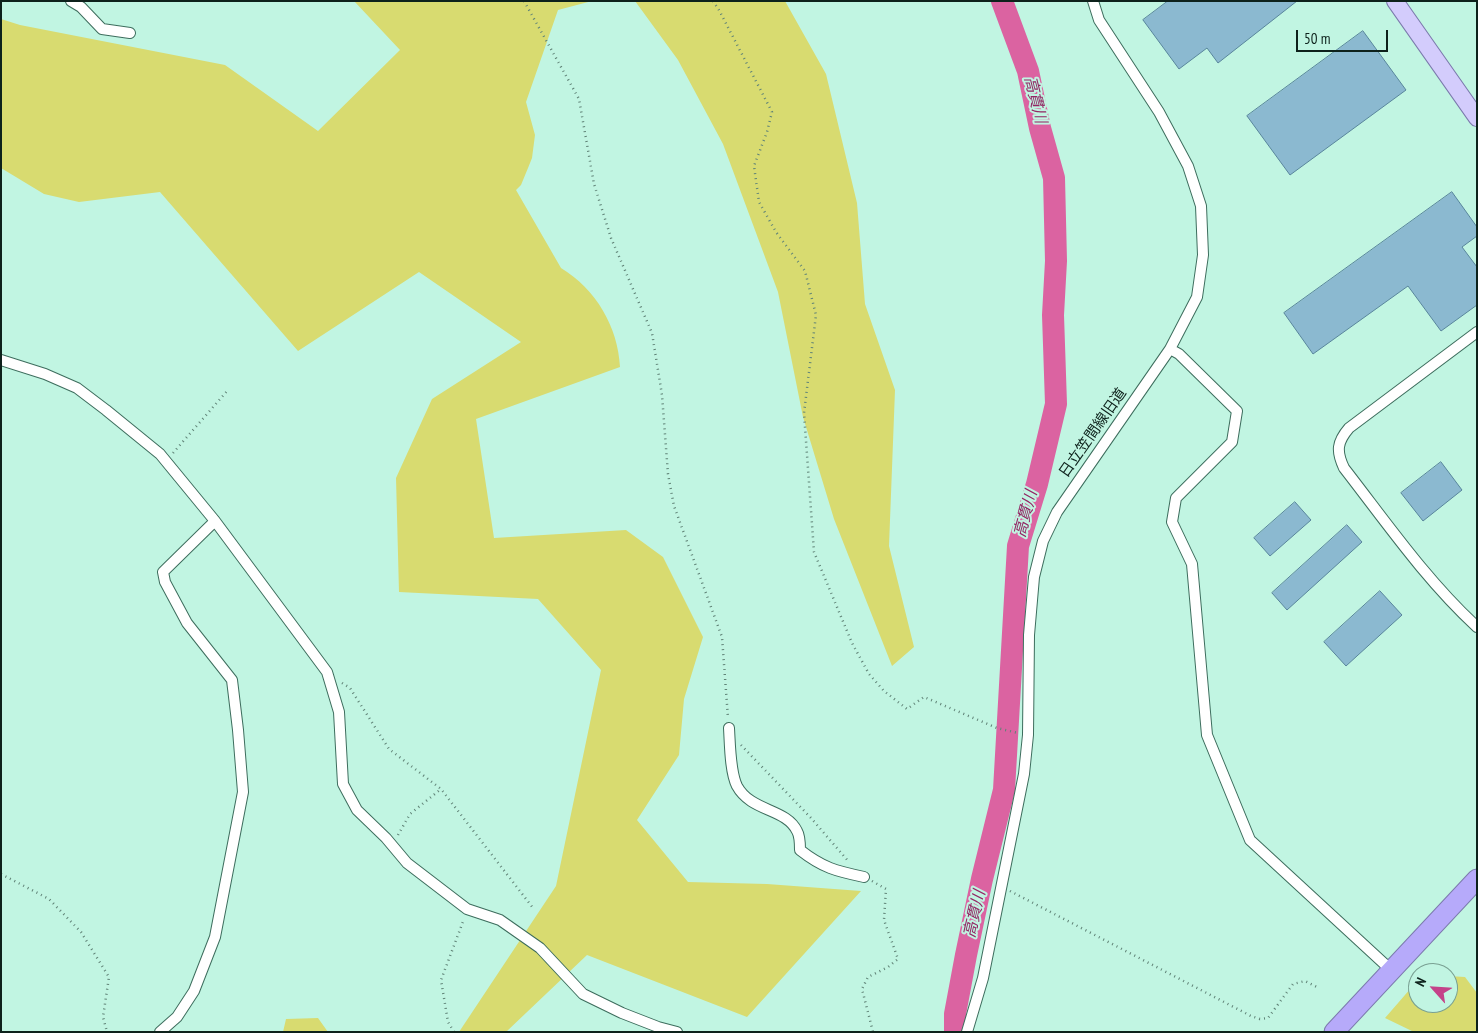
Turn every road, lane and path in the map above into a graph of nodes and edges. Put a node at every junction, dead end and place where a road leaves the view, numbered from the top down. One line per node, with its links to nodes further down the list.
1 (71, 1): 6 (street)
2 (524, 1): 16 (path)
3 (713, 1): 17 (path)
4 (1093, 1): 9 (street, 日立笠間線旧道)
5 (1395, 1): 7 (main road)
6 (130, 33)
7 (1477, 118)
8 (1477, 332): 14 (street)
9 (1170, 349): 23 (street, 日立笠間線旧道); 26 (street)
10 (1, 360): 12 (street)
11 (228, 390): 12 (path)
12 (165, 461): 13 (street)
13 (215, 521): 15 (street); 29 (street)
14 (1477, 627)
15 (326, 672): 18 (path); 19 (street)
16 (729, 728): 21 (path); 21 (street)
17 (1014, 732)
18 (441, 789): 19 (path); 24 (path)
19 (392, 846): 25 (street)
20 (1, 874): 28 (path)
21 (864, 877): 32 (path)
22 (1477, 879): 26 (highway)
23 (1002, 887): 27 (path); 33 (street, 日立笠間線旧道)
24 (533, 908)
25 (467, 910): 30 (path); 31 (street)
26 (1391, 970): 34 (highway)
27 (1319, 988)
28 (107, 1032)
29 (160, 1032)
30 (454, 1032)
31 (677, 1032)
32 (873, 1032)
33 (967, 1032)
34 (1334, 1032)

